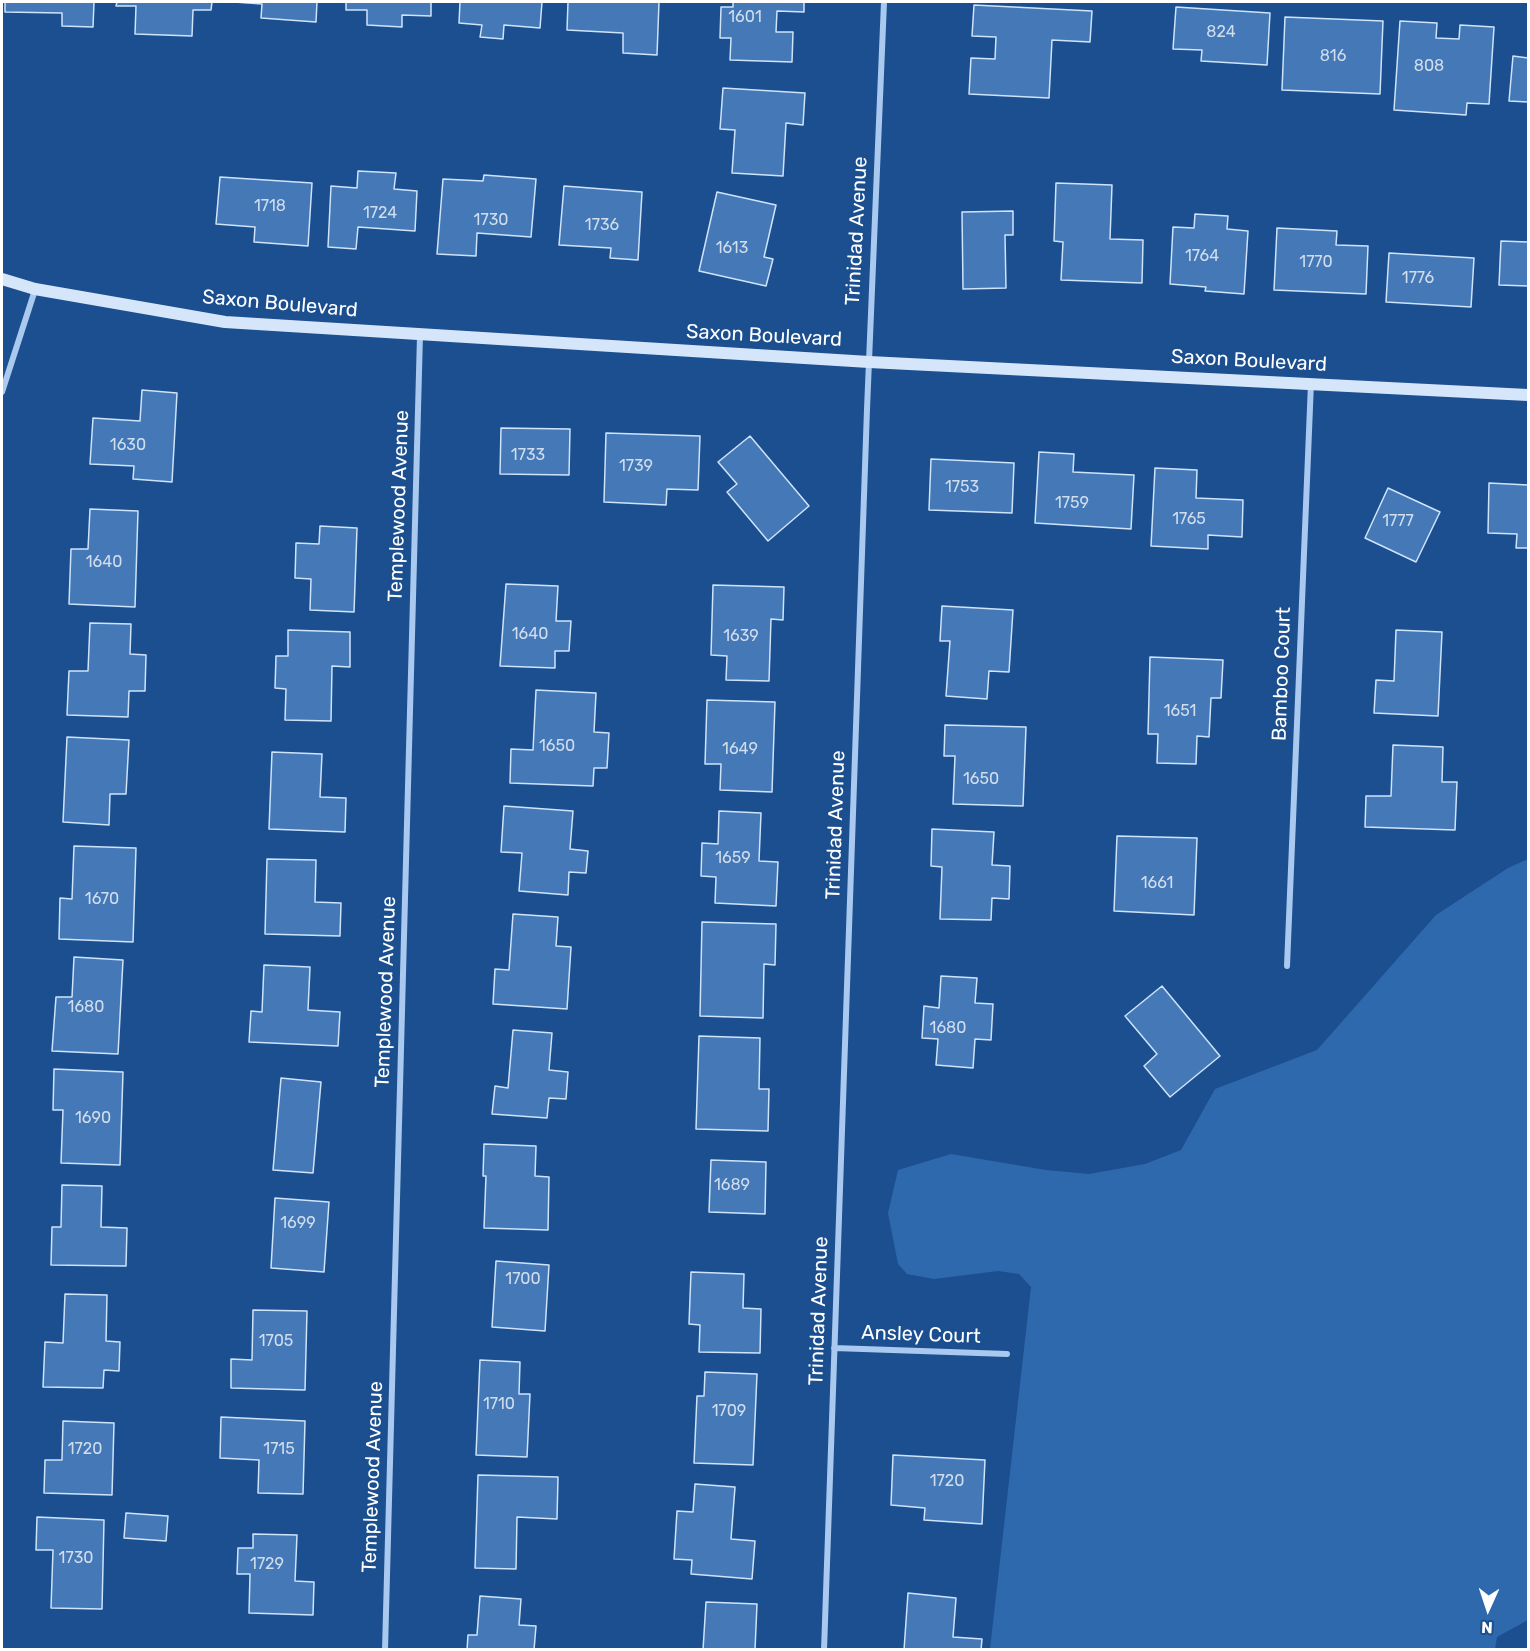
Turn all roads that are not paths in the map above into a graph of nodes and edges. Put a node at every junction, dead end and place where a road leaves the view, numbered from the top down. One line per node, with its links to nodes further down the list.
1 (884, 2): 5 (street, Trinidad Avenue)
2 (2, 279): 3 (main road, Saxon Boulevard)
3 (35, 289): 4 (main road, Saxon Boulevard); 7 (street)
4 (420, 335): 5 (main road, Saxon Boulevard); 12 (street, Templewood Avenue)
5 (868, 362): 6 (main road, Saxon Boulevard); 10 (street, Trinidad Avenue)
6 (1311, 383): 8 (main road, Saxon Boulevard); 9 (street, Bamboo Court)
7 (2, 392)
8 (1528, 395)
9 (1287, 966)
10 (834, 1348): 11 (street, Ansley Court); 13 (street, Trinidad Avenue)
11 (1007, 1354)
12 (385, 1650)
13 (824, 1650)

